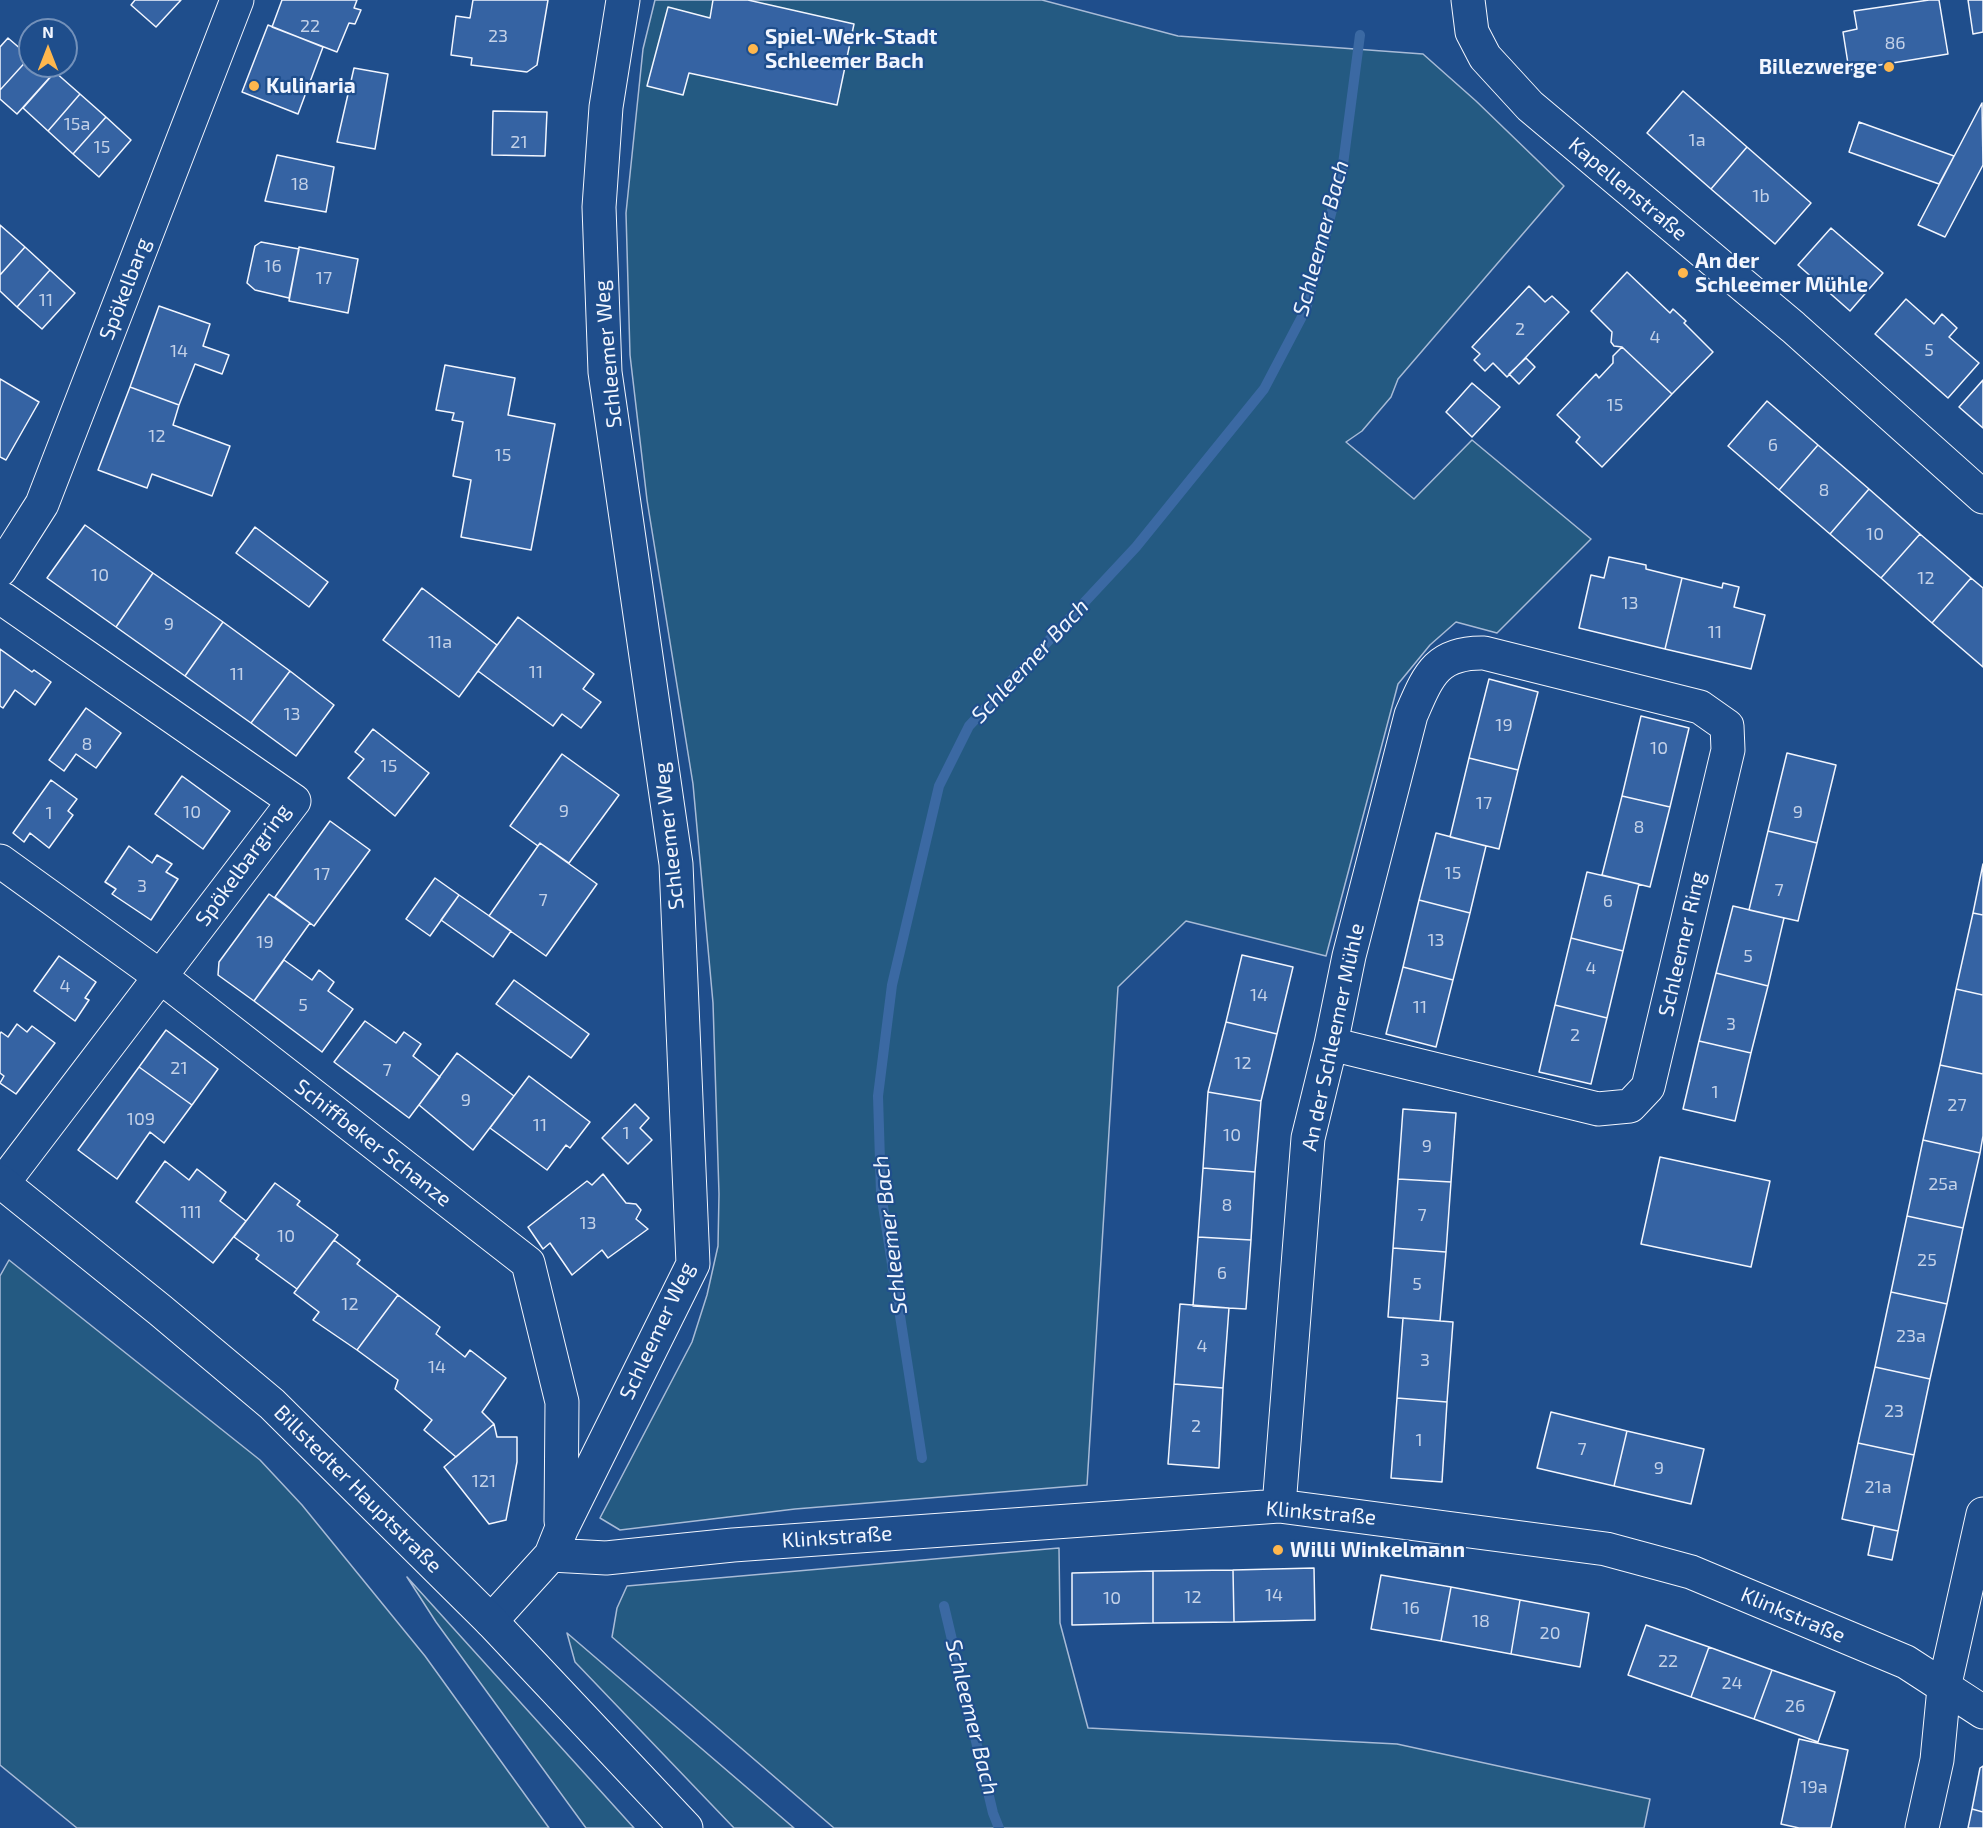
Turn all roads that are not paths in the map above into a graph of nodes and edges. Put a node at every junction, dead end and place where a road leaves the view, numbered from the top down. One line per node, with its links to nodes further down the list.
1 (237, 0): 5 (street, Spökelbarg)
2 (623, 0): 14 (street, Schleemer Weg)
3 (1468, 0): 4 (street, Kapellenstraße)
4 (1983, 497)
5 (0, 570)
6 (0, 599): 9 (street, Spökelbargring)
7 (1484, 653): 10 (street, An der Schleemer Mühle); 10 (street, Schleemer Ring)
8 (0, 861): 9 (street, Schiffbeker Schanze)
9 (160, 977): 11 (street, Spökelbargring); 14 (street, Schiffbeker Schanze)
10 (1331, 1044): 12 (street, An der Schleemer Mühle)
11 (2, 1182): 15 (street, Billstedter Hauptstraße)
12 (1280, 1506): 14 (street, Klinkstraße); 16 (street, Klinkstraße)
13 (1983, 1514): 16 (street)
14 (556, 1542): 15 (street, Schleemer Weg)
15 (491, 1622): 18 (street, Billstedter Hauptstraße)
16 (1944, 1688): 17 (street, Klinkstraße); 19 (street)
17 (1983, 1712)
18 (686, 1828)
19 (1922, 1828)

